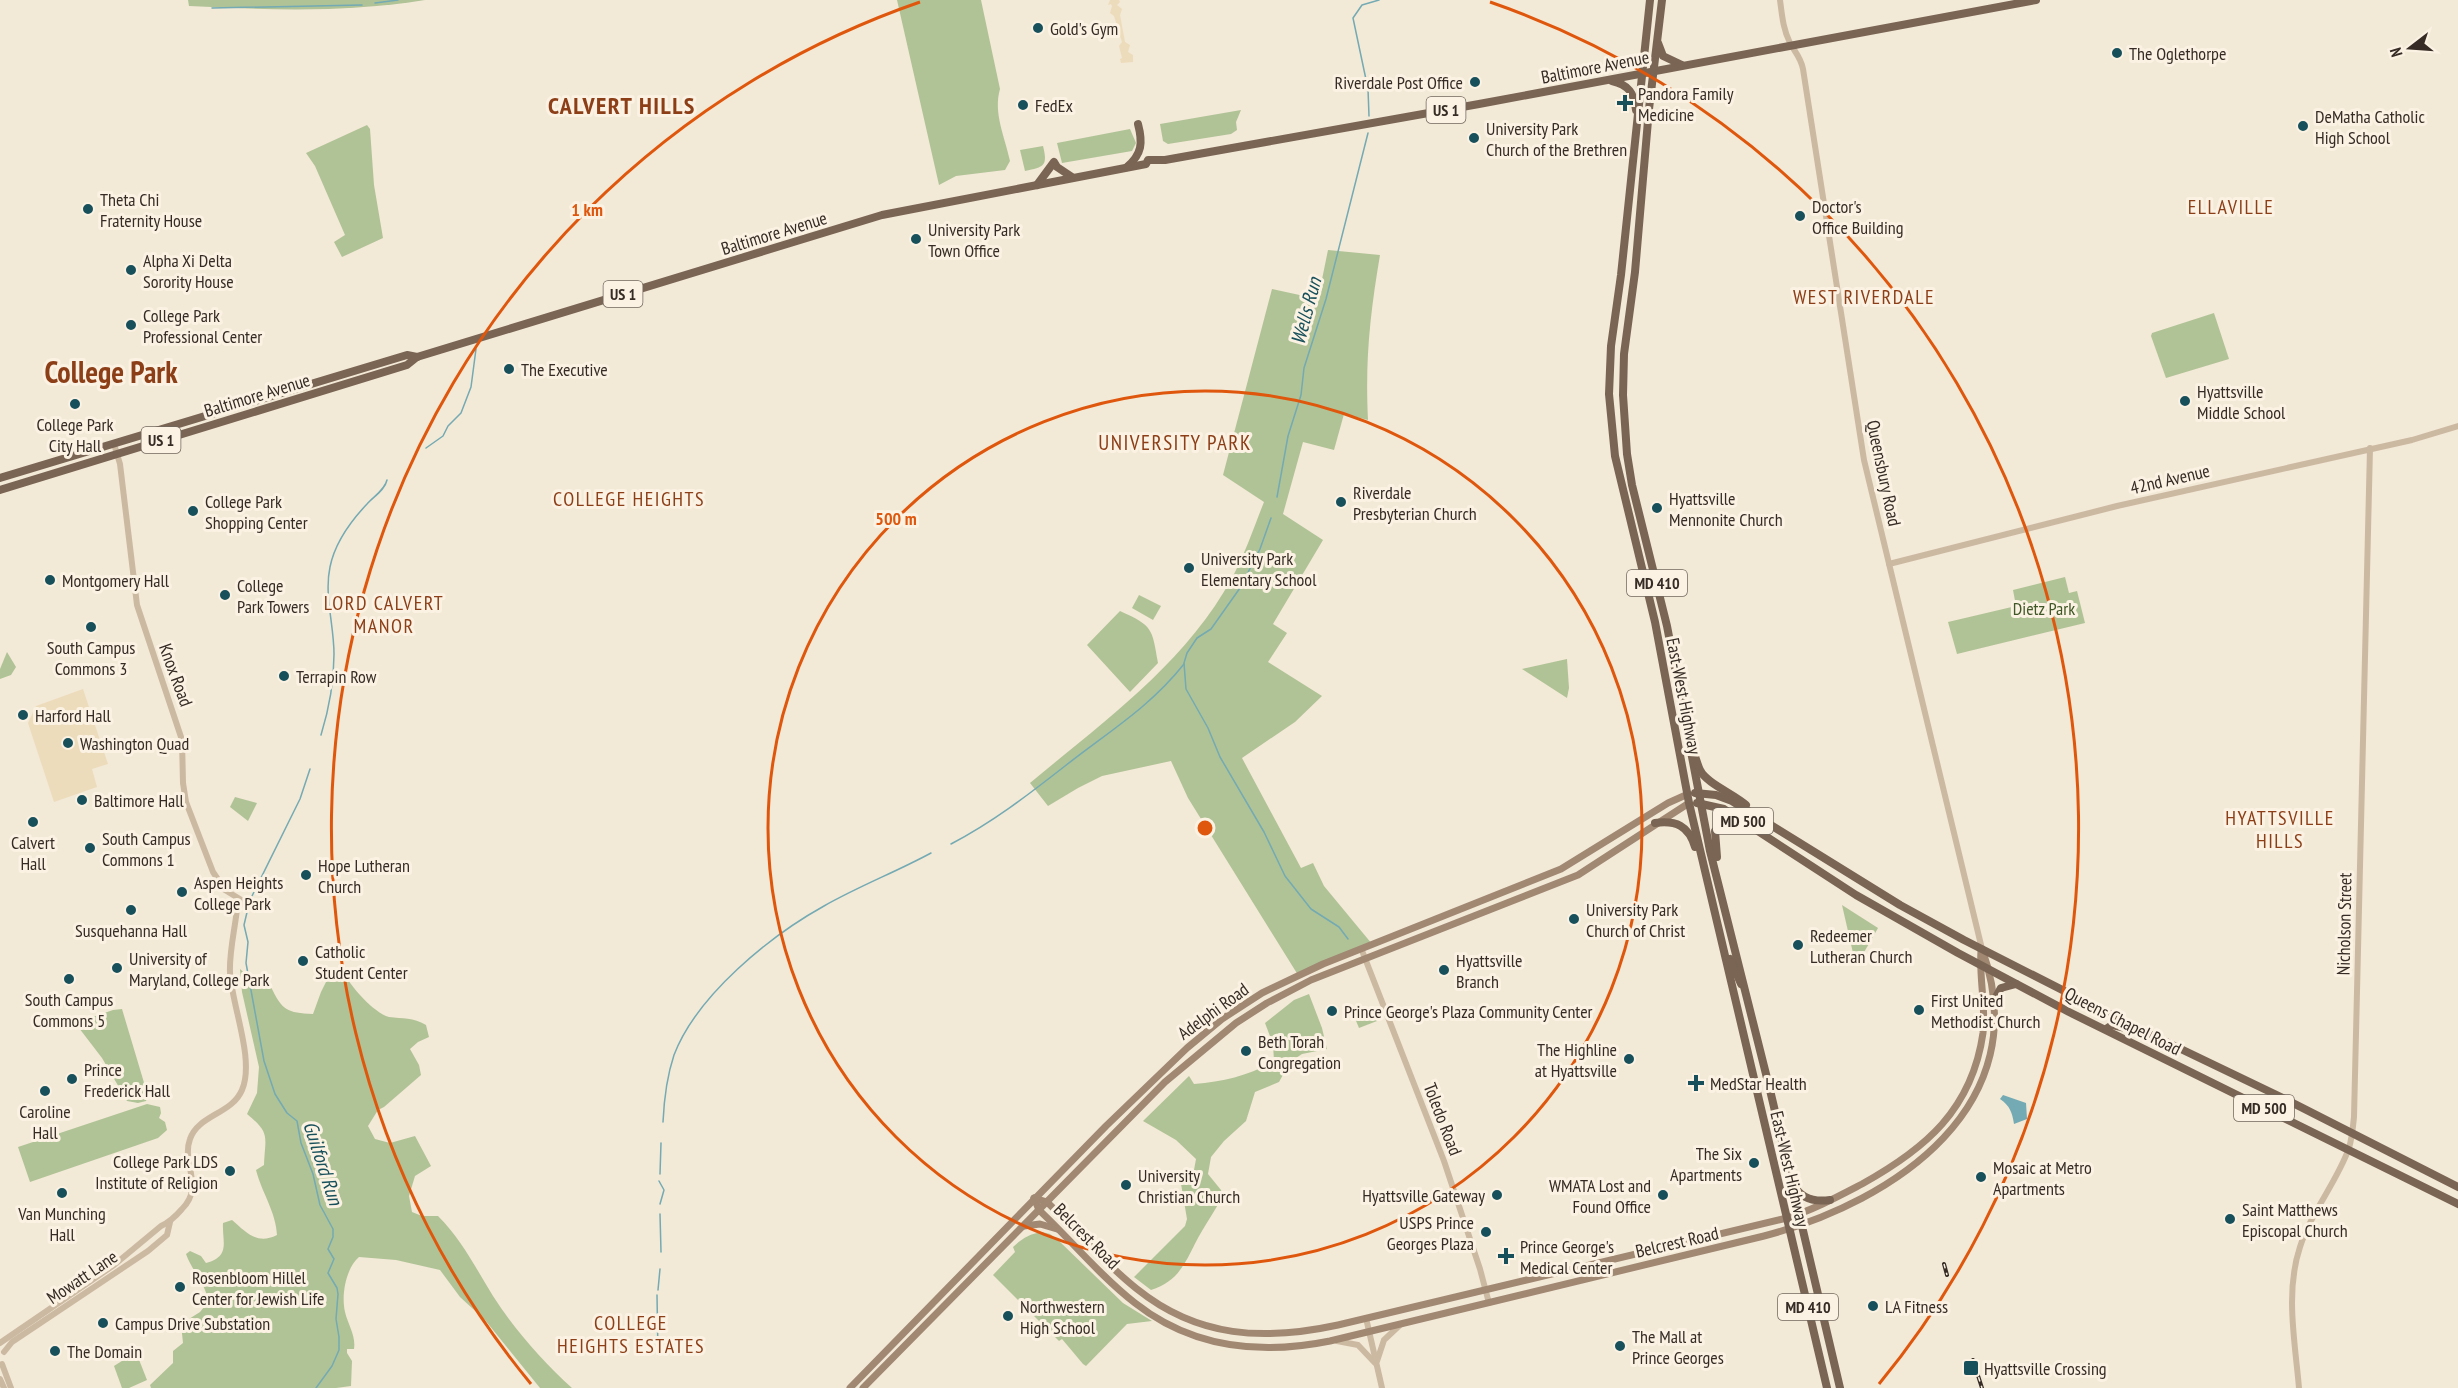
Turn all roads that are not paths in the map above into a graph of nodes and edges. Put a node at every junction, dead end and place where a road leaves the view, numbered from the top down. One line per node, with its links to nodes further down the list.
1 (1650, 0): 9 (main road, East-West Highway / MD 410)
2 (1780, 0): 6 (street, Queensbury Road)
3 (2036, 0): 6 (main road, Baltimore Avenue / US 1)
4 (1662, 1): 5 (main road, East-West Highway / MD 410)
5 (1657, 38): 7 (main road); 8 (main road, East-West Highway / MD 410)
6 (1791, 46): 7 (main road, Baltimore Avenue / US 1); 23 (street, Queensbury Road)
7 (1684, 66): 8 (main road, Baltimore Avenue / US 1)
8 (1653, 72): 9 (main road, Baltimore Avenue / US 1); 24 (main road, East-West Highway / MD 410)
9 (1643, 74): 10 (main road, Baltimore Avenue / US 1); 11 (main road, East-West Highway / MD 410)
10 (1607, 80): 11 (main road); 13 (main road, Baltimore Avenue / US 1)
11 (1638, 119): 26 (main road, East-West Highway / MD 410)
12 (1138, 124): 13 (main road)
13 (1127, 167): 14 (main road, Baltimore Avenue / US 1)
14 (1072, 177): 15 (main road, Baltimore Avenue / US 1); 15 (main road)
15 (1037, 185): 16 (main road, Baltimore Avenue / US 1)
16 (417, 357): 18 (main road, Baltimore Avenue / US 1); 20 (main road, Baltimore Avenue / US 1)
17 (2458, 426): 19 (street, 42nd Avenue)
18 (114, 444): 20 (street, Knox Road); 21 (main road, Baltimore Avenue / US 1)
19 (2370, 448): 23 (street, 42nd Avenue); 47 (street, Nicholson Street)
20 (117, 453): 22 (main road, Baltimore Avenue / US 1); 31 (street, Knox Road)
21 (0, 478)
22 (0, 490)
23 (1888, 564): 36 (street, Queensbury Road)
24 (1685, 722): 25 (main road, East-West Highway / MD 410); 28 (main road)
25 (1698, 793): 26 (main road, Queens Chapel Road / MD 500); 27 (main road, East-West Highway / MD 410); 28 (main road, Queens Chapel Road / MD 500)
26 (1688, 799): 27 (main road, Queens Chapel Road / MD 500); 29 (main road, Adelphi Road); 32 (main road, East-West Highway / MD 410); 35 (main road, Adelphi Road)
27 (1699, 802): 30 (main road, Queens Chapel Road / MD 500); 33 (main road, East-West Highway / MD 410)
28 (1760, 818): 36 (main road, Queens Chapel Road / MD 500)
29 (1655, 824): 32 (main road); 37 (main road, Adelphi Road)
30 (1783, 847): 33 (main road); 38 (main road, Queens Chapel Road / MD 500)
31 (243, 901): 58 (street, Mowatt Lane)
32 (1713, 904): 34 (main road, East-West Highway / MD 410)
33 (1728, 917): 42 (main road, East-West Highway / MD 410)
34 (1720, 938): 42 (main road); 57 (main road, East-West Highway / MD 410)
35 (1360, 948): 37 (street, Toledo Road); 51 (main road, Adelphi Road)
36 (1982, 949): 38 (main road, Queensbury Road); 39 (main road, Queensbury Road); 43 (main road, Queens Chapel Road / MD 500)
37 (1365, 958): 53 (main road, Adelphi Road); 63 (street, Toledo Road)
38 (1980, 965): 39 (main road, Queens Chapel Road / MD 500); 46 (main road, Belcrest Road)
39 (1989, 970): 40 (main road, Queens Chapel Road / MD 500); 41 (main road, Belcrest Road)
40 (2017, 984): 41 (main road); 44 (main road, Queens Chapel Road / MD 500)
41 (1995, 999): 45 (main road, Belcrest Road)
42 (1748, 1002): 49 (main road, East-West Highway / MD 410)
43 (2135, 1027): 44 (main road); 47 (main road, Queens Chapel Road / MD 500)
44 (2106, 1029): 48 (main road, Queens Chapel Road / MD 500)
45 (1992, 1044): 46 (main road); 59 (main road, Belcrest Road)
46 (1978, 1056): 52 (main road, Belcrest Road)
47 (2352, 1134): 48 (street, Nicholson Street); 50 (main road, Queens Chapel Road / MD 500)
48 (2349, 1149): 54 (main road, Queens Chapel Road / MD 500); 80 (street, Nicholson Street)
49 (1790, 1178): 52 (main road); 56 (main road, East-West Highway / MD 410)
50 (2458, 1187)
51 (1034, 1198): 53 (main road, Belcrest Road); 55 (main road, Belcrest Road); 75 (main road, Adelphi Road)
52 (1830, 1200): 56 (main road, Belcrest Road)
53 (1047, 1202): 55 (main road, Adelphi Road); 65 (main road, Belcrest Road)
54 (2458, 1204)
55 (1040, 1210): 60 (main road, Adelphi Road); 62 (main road, Belcrest Road)
56 (1798, 1214): 57 (main road, Belcrest Road); 59 (main road, East-West Highway / MD 410)
57 (1787, 1218): 61 (main road, East-West Highway / MD 410); 63 (main road, Belcrest Road)
58 (170, 1222): 69 (street, Mowatt Lane); 69 (street, Mowatt Lane)
59 (1801, 1226): 61 (main road, Belcrest Road); 79 (main road, East-West Highway / MD 410)
60 (1022, 1227): 62 (main road); 76 (main road, Adelphi Road)
61 (1789, 1229): 64 (main road, Belcrest Road); 78 (main road, East-West Highway / MD 410)
62 (1060, 1230): 68 (main road, Belcrest Road)
63 (1485, 1290): 64 (street, Toledo Road); 65 (main road, Belcrest Road)
64 (1489, 1303): 66 (main road, Belcrest Road)
65 (1366, 1318): 67 (street)
66 (1401, 1324): 67 (main road, Belcrest Road); 70 (street)
67 (1369, 1332): 68 (main road, Belcrest Road); 70 (street)
68 (1330, 1341): 70 (street)
69 (1, 1347): 71 (street)
70 (1377, 1364): 77 (street)
71 (1, 1365): 74 (street)
72 (0, 1379): 73 (street)
73 (4, 1388)
74 (11, 1388)
75 (850, 1388)
76 (863, 1388)
77 (1382, 1388)
78 (1827, 1388)
79 (1840, 1388)
80 (2299, 1388)

